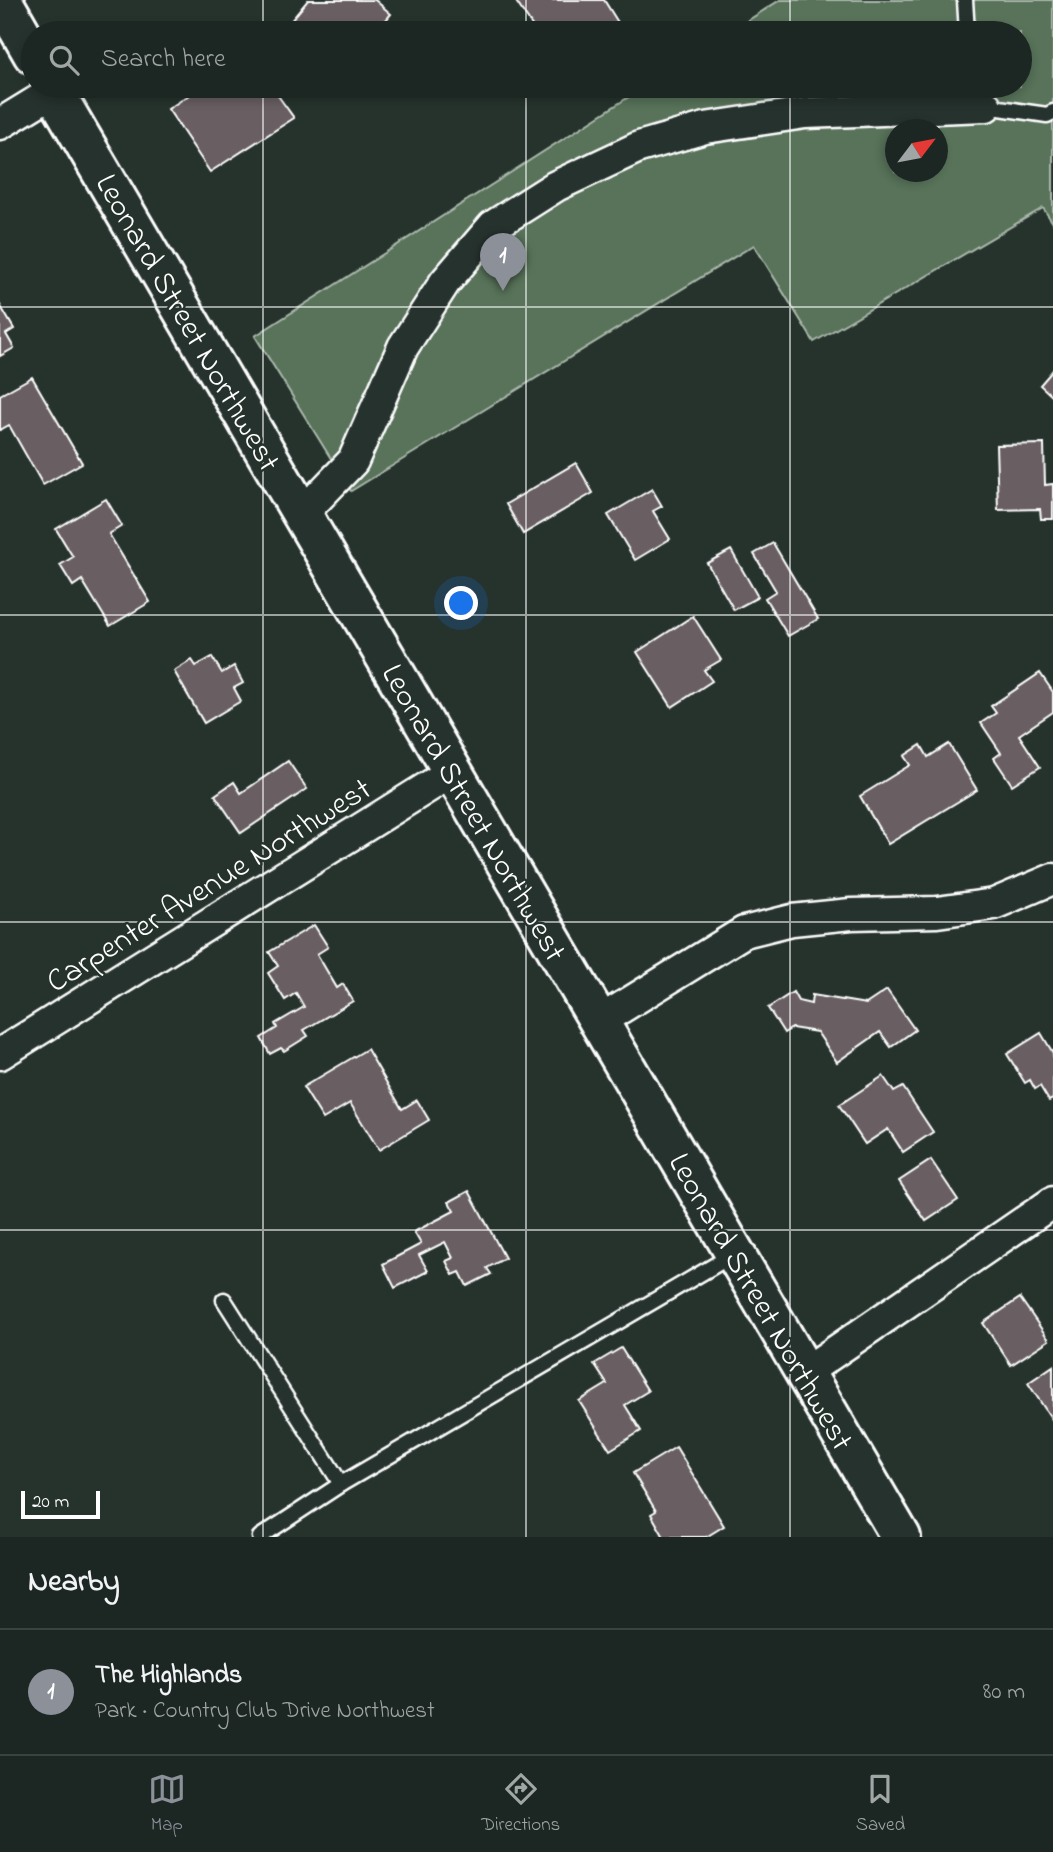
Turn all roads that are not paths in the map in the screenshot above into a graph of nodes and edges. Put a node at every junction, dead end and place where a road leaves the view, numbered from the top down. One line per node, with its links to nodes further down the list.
1 (2, 0): 4 (main road)
2 (965, 0): 3 (lane)
3 (966, 21)
4 (21, 33)
5 (38, 98): 9 (street)
6 (59, 98): 10 (main road, Leonard Street Northwest)
7 (976, 100): 8 (lane); 10 (street)
8 (1053, 111)
9 (0, 124)
10 (301, 515): 11 (main road, Leonard Street Northwest)
11 (453, 772): 13 (main road, Leonard Street Northwest); 14 (street, Carpenter Avenue Northwest)
12 (1053, 879): 13 (street)
13 (598, 1022): 16 (main road, Leonard Street Northwest)
14 (0, 1054)
15 (1053, 1202): 18 (street)
16 (734, 1254): 18 (main road, Leonard Street Northwest); 19 (lane)
17 (224, 1300): 19 (lane)
18 (804, 1373): 21 (main road, Leonard Street Northwest)
19 (341, 1484): 20 (lane)
20 (260, 1537)
21 (901, 1537)

